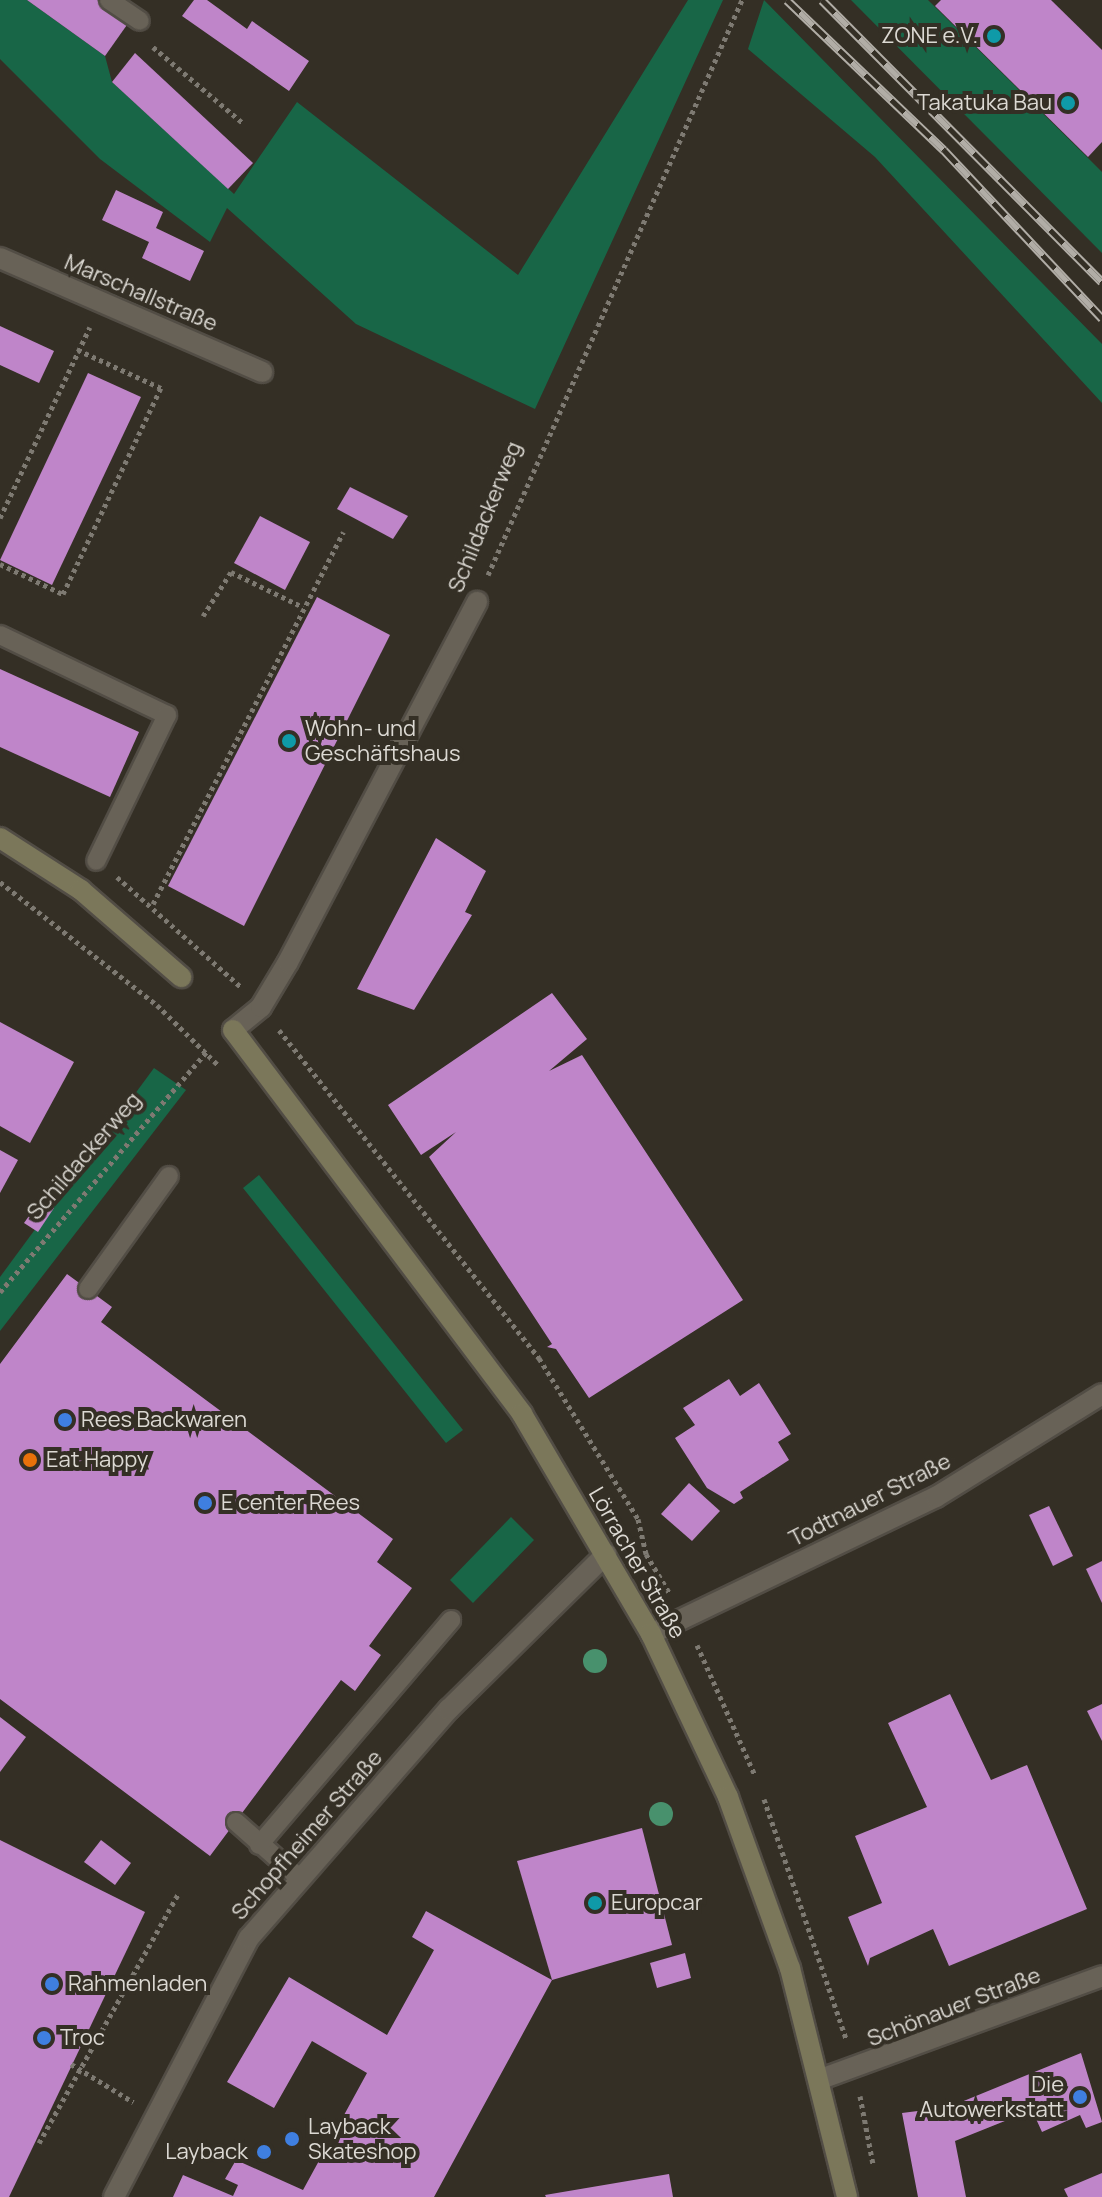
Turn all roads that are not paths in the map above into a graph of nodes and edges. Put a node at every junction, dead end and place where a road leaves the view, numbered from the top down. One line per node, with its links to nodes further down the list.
1 (109, 0): 2 (lane)
2 (140, 21)
3 (0, 258): 4 (street, Marschallstraße)
4 (262, 372)
5 (477, 602): 10 (street, Schildackerweg)
6 (0, 635): 8 (lane)
7 (0, 838): 9 (street)
8 (96, 861)
9 (181, 977)
10 (233, 1030): 14 (street, Lörracher Straße)
11 (169, 1176): 12 (lane)
12 (88, 1289)
13 (1102, 1394): 16 (street, Todtnauer Straße)
14 (606, 1554): 16 (street, Lörracher Straße); 19 (street, Schopfheimer Straße)
15 (451, 1620): 18 (lane)
16 (651, 1634): 21 (street, Lörracher Straße)
17 (236, 1822): 18 (lane)
18 (259, 1845): 19 (lane)
19 (297, 1876): 22 (street, Schopfheimer Straße)
20 (1102, 1976): 21 (street, Schönauer Straße)
21 (821, 2079): 23 (street, Lörracher Straße)
22 (114, 2197)
23 (847, 2197)

